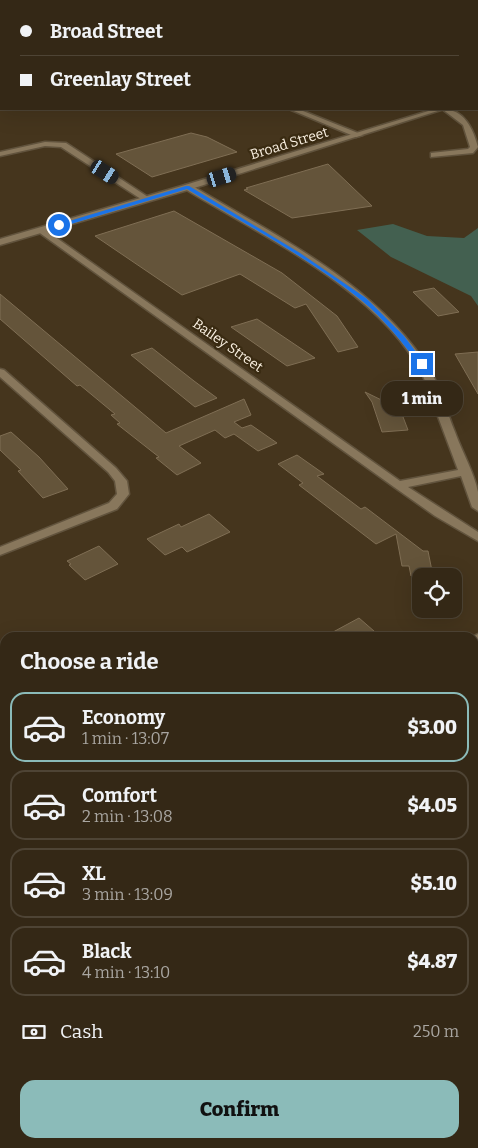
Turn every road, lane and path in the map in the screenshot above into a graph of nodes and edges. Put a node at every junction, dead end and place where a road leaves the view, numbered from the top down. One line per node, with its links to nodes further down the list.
1 (295, 110): 4 (street)
2 (440, 110): 4 (street, Broad Street)
3 (445, 110): 6 (street)
4 (359, 135): 7 (street, Broad Street)
5 (0, 154): 8 (street)
6 (434, 155)
7 (188, 187): 8 (street, Broad Street); 12 (street)
8 (147, 200): 9 (street, Broad Street)
9 (42, 231): 10 (street, Broad Street); 13 (street, Bailey Street)
10 (0, 242)
11 (0, 372): 16 (street)
12 (466, 472): 13 (street); 14 (street)
13 (398, 485): 15 (street, Bailey Street)
14 (478, 507)
15 (478, 536)
16 (0, 551)

